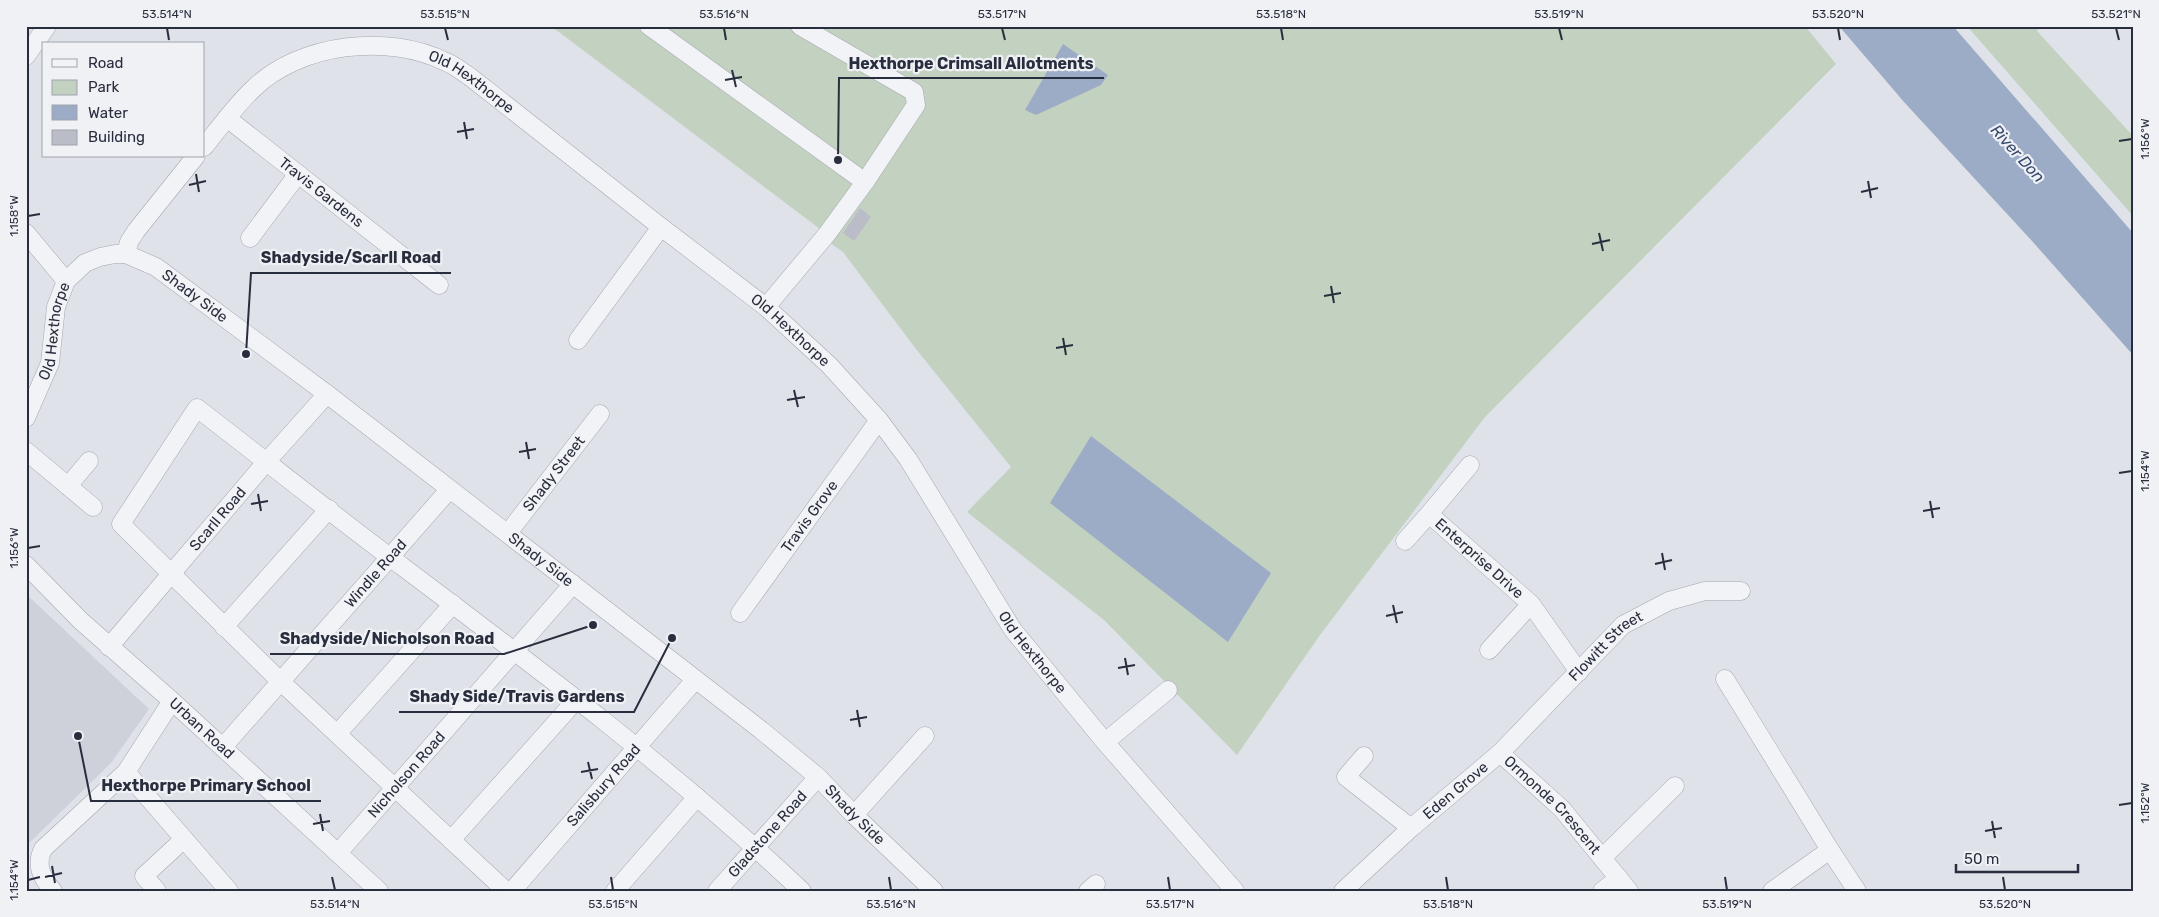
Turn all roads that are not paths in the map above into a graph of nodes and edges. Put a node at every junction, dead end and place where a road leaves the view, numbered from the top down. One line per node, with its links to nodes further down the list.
1 (46, 26): 4 (street)
2 (649, 26): 9 (street)
3 (800, 26): 9 (street)
4 (28, 47)
5 (227, 118): 6 (street, Old Hexthorpe); 8 (street, Travis Gardens); 10 (street, Old Hexthorpe)
6 (205, 146)
7 (194, 158): 13 (street)
8 (298, 174): 12 (street); 15 (street, Travis Gardens)
9 (865, 182): 16 (street)
10 (661, 227): 16 (street, Old Hexthorpe); 17 (street)
11 (26, 233): 14 (street)
12 (250, 238)
13 (126, 254): 14 (street, Old Hexthorpe); 18 (street, Shady Side)
14 (66, 281): 20 (street, Old Hexthorpe)
15 (439, 285)
16 (766, 307): 21 (street, Old Hexthorpe)
17 (578, 340)
18 (327, 394): 24 (street, Scarll Road); 27 (street, Shady Side)
19 (600, 414): 31 (street, Shady Street)
20 (26, 418)
21 (879, 420): 40 (street, Travis Grove); 54 (street, Old Hexthorpe)
22 (26, 451): 26 (street)
23 (89, 461): 26 (street)
24 (267, 461): 29 (street); 35 (street, Scarll Road); 35 (street)
25 (1470, 465): 30 (street, Enterprise Drive)
26 (68, 486): 28 (street)
27 (449, 490): 31 (street, Shady Side); 33 (street, Windle Road)
28 (93, 507)
29 (328, 509): 33 (street); 41 (street)
30 (1429, 514): 32 (street, Enterprise Drive); 39 (street, Enterprise Drive)
31 (508, 533): 36 (street, Shady Side)
32 (1405, 541)
33 (390, 557): 38 (street); 48 (street, Windle Road)
34 (26, 565): 42 (street, Urban Road)
35 (171, 574): 41 (street); 42 (street, Scarll Road)
36 (573, 584): 43 (street, Nicholson Road); 47 (street, Shady Side)
37 (1741, 591): 45 (street, Flowitt Street)
38 (453, 604): 43 (street); 52 (street)
39 (1531, 604): 44 (street, Enterprise Drive); 45 (street, Enterprise Drive)
40 (740, 614)
41 (224, 627): 48 (street)
42 (110, 647): 51 (street, Urban Road)
43 (515, 650): 50 (street); 62 (street, Nicholson Road)
44 (1489, 650)
45 (1579, 672): 57 (street, Flowitt Street)
46 (1725, 678): 69 (street)
47 (695, 680): 56 (street, Salisbury Road); 60 (street, Shady Side)
48 (280, 682): 52 (street); 55 (street, Windle Road)
49 (1168, 690): 54 (street)
50 (577, 699): 56 (street); 67 (street)
51 (172, 701): 55 (street, Urban Road); 59 (street)
52 (337, 734): 62 (street)
53 (925, 736): 64 (street)
54 (1105, 742): 84 (street, Old Hexthorpe)
55 (222, 747): 70 (street, Urban Road)
56 (638, 747): 63 (street); 79 (street, Salisbury Road)
57 (1500, 753): 65 (street, Eden Grove); 71 (street, Ormonde Crescent)
58 (1364, 756): 65 (street, Eden Grove)
59 (126, 772): 66 (street); 74 (street)
60 (818, 777): 64 (street, Shady Side); 68 (street, Gladstone Road)
61 (1674, 786): 71 (street, Ormonde Crescent)
62 (394, 788): 67 (street); 70 (street, Nicholson Road)
63 (697, 797): 68 (street); 80 (street)
64 (854, 815): 83 (street, Shady Side)
65 (1411, 828): 85 (street, Eden Grove)
66 (184, 839): 75 (street); 76 (street)
67 (451, 840): 78 (street)
68 (756, 847): 81 (street, Gladstone Road); 82 (street)
69 (1830, 850): 73 (street); 87 (street)
70 (338, 853): 77 (street, Urban Road)
71 (1602, 858): 72 (street, Ormonde Crescent)
72 (1624, 884): 86 (street)
73 (1854, 886)
74 (53, 891)
75 (157, 891)
76 (229, 891)
77 (379, 891)
78 (506, 891)
79 (512, 891)
80 (615, 891)
81 (717, 891)
82 (802, 891)
83 (934, 891)
84 (1235, 891)
85 (1342, 891)
86 (1602, 891)
87 (1772, 891)

